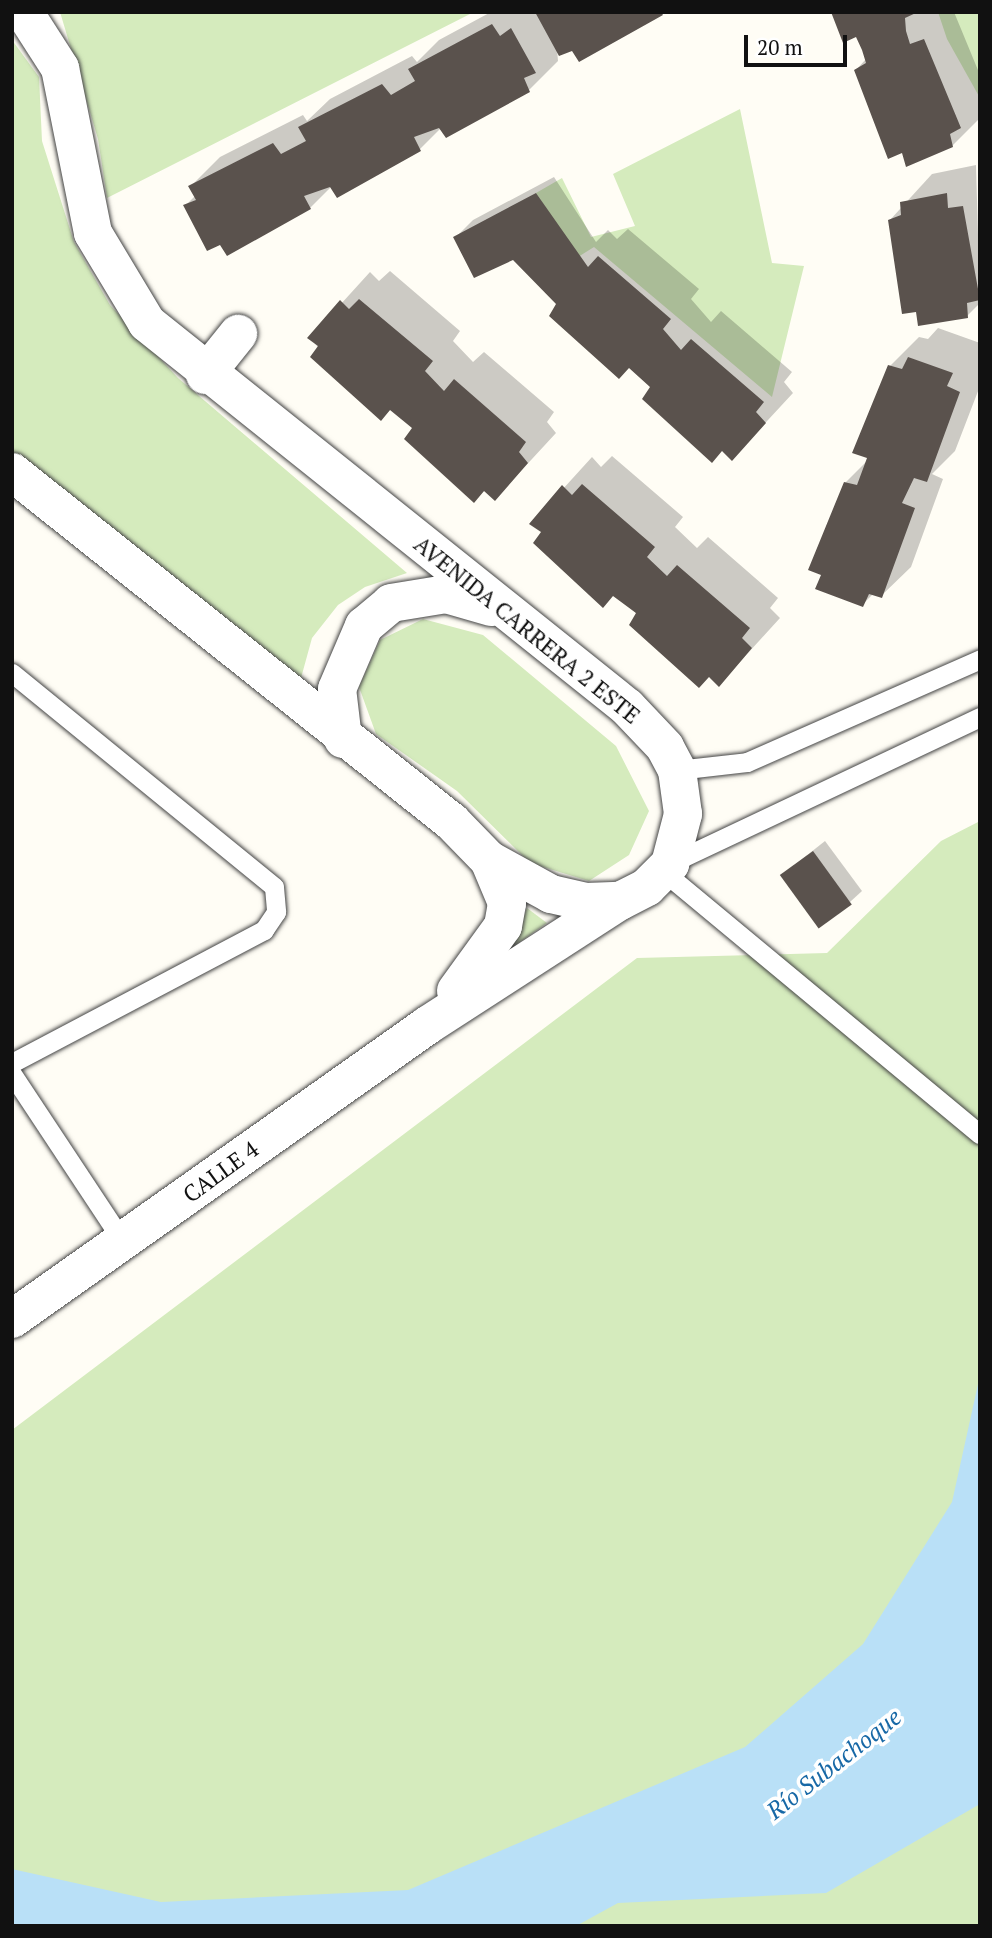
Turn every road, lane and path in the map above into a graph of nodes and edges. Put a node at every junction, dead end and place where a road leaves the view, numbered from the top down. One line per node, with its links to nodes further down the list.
1 (24, 12): 3 (street, AVENIDA CARRERA 2 ESTE)
2 (238, 334): 3 (street)
3 (205, 374): 5 (street, AVENIDA CARRERA 2 ESTE)
4 (12, 472): 9 (street)
5 (506, 612): 9 (street); 10 (street, AVENIDA CARRERA 2 ESTE)
6 (980, 659): 10 (lane)
7 (12, 673): 15 (lane)
8 (980, 717): 12 (lane)
9 (343, 739): 11 (street)
10 (677, 770): 12 (street, AVENIDA CARRERA 2 ESTE)
11 (489, 860): 13 (street); 14 (street, CALLE 4)
12 (667, 868): 13 (street); 17 (lane)
13 (620, 901): 14 (street, CALLE 4)
14 (428, 1025): 18 (street, CALLE 4)
15 (12, 1063)
16 (12, 1074): 18 (lane)
17 (980, 1134)
18 (123, 1242): 19 (street, CALLE 4)
19 (12, 1319)

